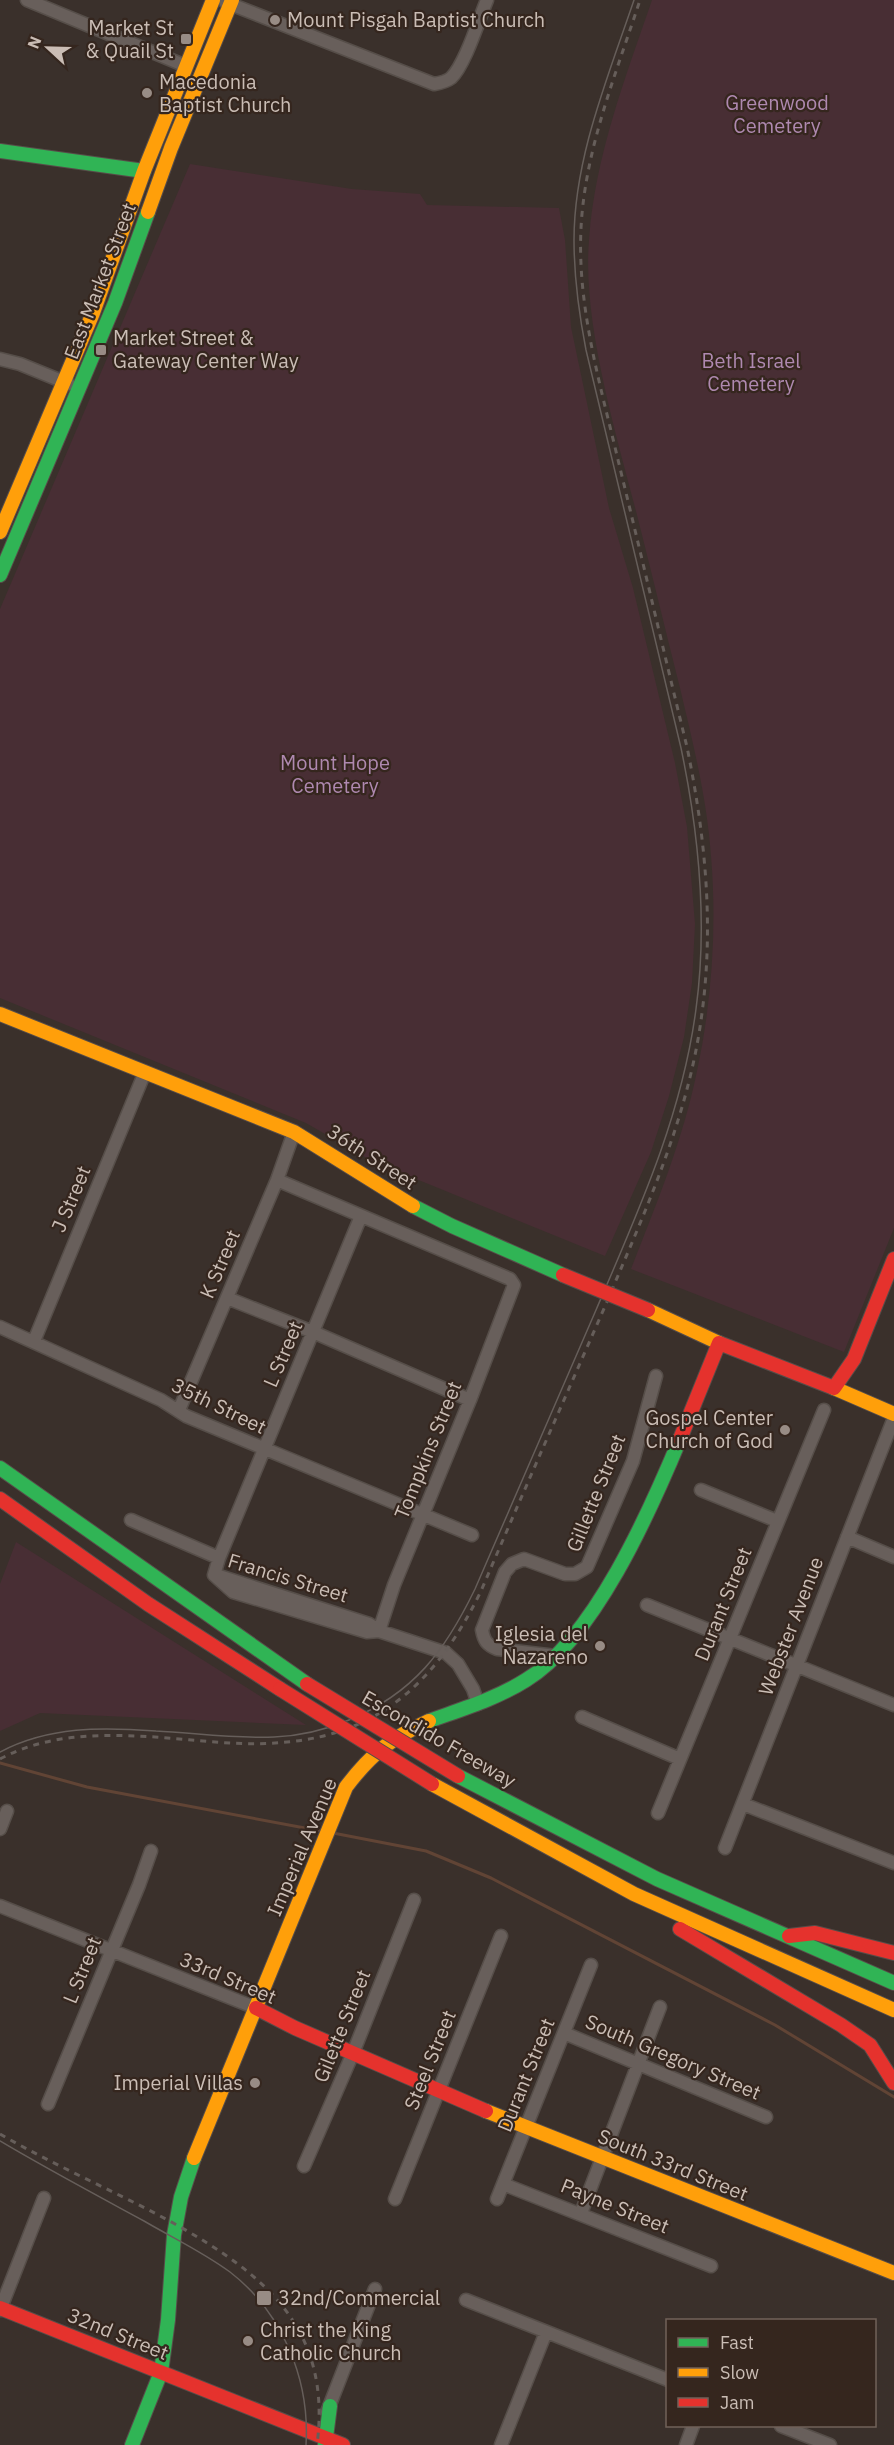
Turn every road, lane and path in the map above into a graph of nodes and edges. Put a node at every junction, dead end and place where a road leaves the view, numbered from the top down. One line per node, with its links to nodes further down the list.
1 (27, 0): 5 (street)
2 (213, 0): 5 (main road, East Market Street)
3 (487, 0): 4 (street)
4 (228, 1): 8 (main road, East Market Street)
5 (186, 66): 7 (main road, East Market Street)
6 (0, 151): 7 (main road)
7 (144, 171): 8 (main road); 10 (main road, East Market Street)
8 (115, 303): 11 (main road, East Market Street)
9 (0, 359): 10 (street)
10 (64, 382): 11 (street); 12 (main road, East Market Street)
11 (79, 388): 13 (main road, East Market Street)
12 (0, 532)
13 (0, 575)
14 (0, 1014): 15 (main road, 36th Street)
15 (145, 1072): 16 (main road, 36th Street); 23 (street, J Street)
16 (294, 1132): 17 (street, K Street); 24 (main road, 36th Street, bridge)
17 (277, 1180): 18 (street); 20 (street, K Street)
18 (361, 1216): 22 (street, L Street); 27 (street, Tompkins Street)
19 (894, 1259): 26 (main road)
20 (227, 1298): 22 (street); 28 (street, K Street)
21 (0, 1327): 23 (street, 35th Street)
22 (313, 1332): 27 (street); 31 (street, L Street)
23 (34, 1341): 28 (street, 35th Street)
24 (719, 1342): 26 (main road); 48 (main road, Imperial Avenue)
25 (656, 1376): 48 (street, Gillette Street)
26 (834, 1388): 30 (main road)
27 (470, 1400): 37 (street, Tompkins Street)
28 (179, 1410): 31 (street, 35th Street)
29 (824, 1410): 39 (street, Durant Street)
30 (894, 1416): 41 (street, Webster Avenue)
31 (263, 1449): 37 (street, 35th Street); 43 (street, L Street)
32 (0, 1461): 34 (main road)
33 (0, 1468): 34 (main road, Escondido Freeway)
34 (22, 1484): 65 (main road, Escondido Freeway, bridge)
35 (701, 1490): 39 (street)
36 (0, 1499): 61 (main road, Escondido Freeway, bridge)
37 (423, 1515): 40 (street, 35th Street); 46 (street, Tompkins Street)
38 (131, 1520): 43 (street, Francis Street)
39 (777, 1521): 47 (street, Durant Street)
40 (472, 1535)
41 (847, 1537): 42 (street); 49 (street, Webster Avenue)
42 (894, 1557)
43 (219, 1558): 44 (street, L Street)
44 (214, 1575): 46 (street, Francis Street)
45 (647, 1605): 47 (street)
46 (379, 1631): 50 (street, Francis Street)
47 (730, 1639): 49 (street); 53 (street, Durant Street)
48 (556, 1656): 50 (main road, Imperial Avenue)
49 (795, 1666): 51 (street); 54 (street, Webster Avenue)
50 (478, 1704): 71 (main road, Imperial Avenue)
51 (894, 1705)
52 (582, 1717): 53 (street)
53 (680, 1759): 56 (street, Durant Street)
54 (743, 1804): 58 (street, Webster Avenue); 60 (street)
55 (7, 1811): 57 (street)
56 (658, 1813)
57 (0, 1829)
58 (725, 1848)
59 (151, 1851): 66 (street, L Street)
60 (894, 1863)
61 (634, 1894): 72 (main road, Escondido Freeway); 76 (main road)
62 (414, 1900): 74 (street, Gilette Street)
63 (0, 1906): 66 (street, 33rd Street)
64 (501, 1936): 77 (street, Steel Street)
65 (787, 1936): 67 (main road); 69 (main road, Escondido Freeway)
66 (111, 1951): 71 (street, 33rd Street); 78 (street, L Street)
67 (894, 1953)
68 (591, 1965): 73 (street, Durant Street)
69 (894, 1983)
70 (660, 2007): 75 (street)
71 (256, 2008): 74 (main road, 33rd Street); 94 (main road, Imperial Avenue)
72 (894, 2010)
73 (564, 2033): 75 (street, South Gregory Street); 80 (street, Durant Street)
74 (353, 2053): 77 (main road, 33rd Street); 82 (street, Gilette Street)
75 (640, 2064): 79 (street, South Gregory Street); 81 (street)
76 (894, 2083)
77 (439, 2090): 80 (main road, South 33rd Street); 85 (street, Steel Street)
78 (48, 2104)
79 (766, 2117)
80 (526, 2128): 81 (main road, South 33rd Street); 83 (street, Durant Street)
81 (602, 2158): 87 (street); 89 (main road, South 33rd Street)
82 (304, 2166)
83 (503, 2184): 86 (street, Durant Street); 87 (street, Payne Street)
84 (44, 2198): 92 (street)
85 (396, 2199)
86 (497, 2199)
87 (581, 2213): 88 (street, Payne Street)
88 (711, 2266)
89 (894, 2273)
90 (375, 2289): 96 (street)
91 (466, 2300): 93 (street)
92 (0, 2309): 94 (main road, 32nd Street)
93 (546, 2332): 95 (street); 102 (street)
94 (161, 2372): 99 (main road, 32nd Street); 100 (main road, Imperial Avenue)
95 (666, 2379)
96 (330, 2406): 99 (main road)
97 (693, 2427): 103 (street)
98 (784, 2427): 104 (street)
99 (319, 2441): 101 (main road, 32nd Street)
100 (132, 2445)
101 (343, 2445)
102 (501, 2445)
103 (686, 2445)
104 (830, 2445)

